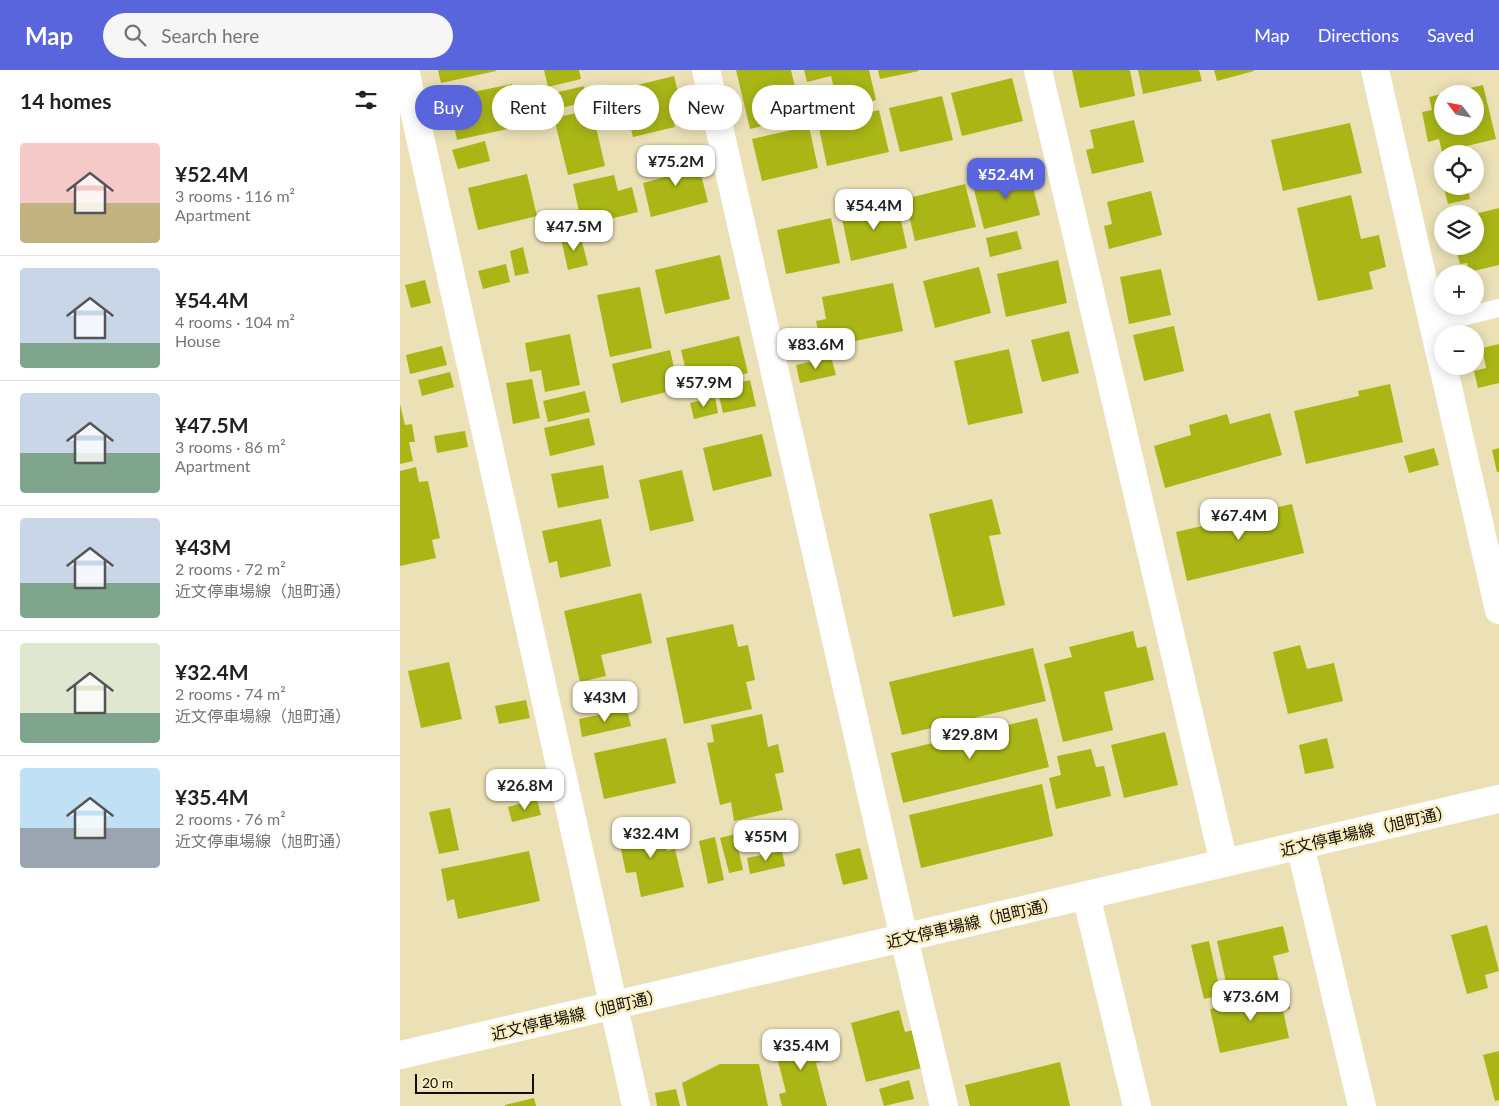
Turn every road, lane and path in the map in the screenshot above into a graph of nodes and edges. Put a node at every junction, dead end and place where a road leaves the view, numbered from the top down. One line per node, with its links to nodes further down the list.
1 (405, 70): 14 (street)
2 (706, 70): 13 (street)
3 (1038, 70): 11 (street)
4 (1375, 70): 6 (street)
5 (1499, 308): 6 (lane)
6 (1434, 324)
7 (1445, 375): 8 (street)
8 (1499, 610)
9 (1499, 799): 10 (street, 近文停車場線（旭町通）)
10 (1300, 846): 11 (street, 近文停車場線（旭町通）); 19 (street)
11 (1224, 864): 12 (street, 近文停車場線（旭町通）)
12 (1086, 895): 13 (street, 近文停車場線（旭町通）); 18 (street)
13 (904, 938): 14 (street, 近文停車場線（旭町通）); 17 (street)
14 (614, 1006): 15 (street, 近文停車場線（旭町通）); 16 (street)
15 (400, 1055)
16 (636, 1106)
17 (944, 1106)
18 (1137, 1106)
19 (1362, 1106)

